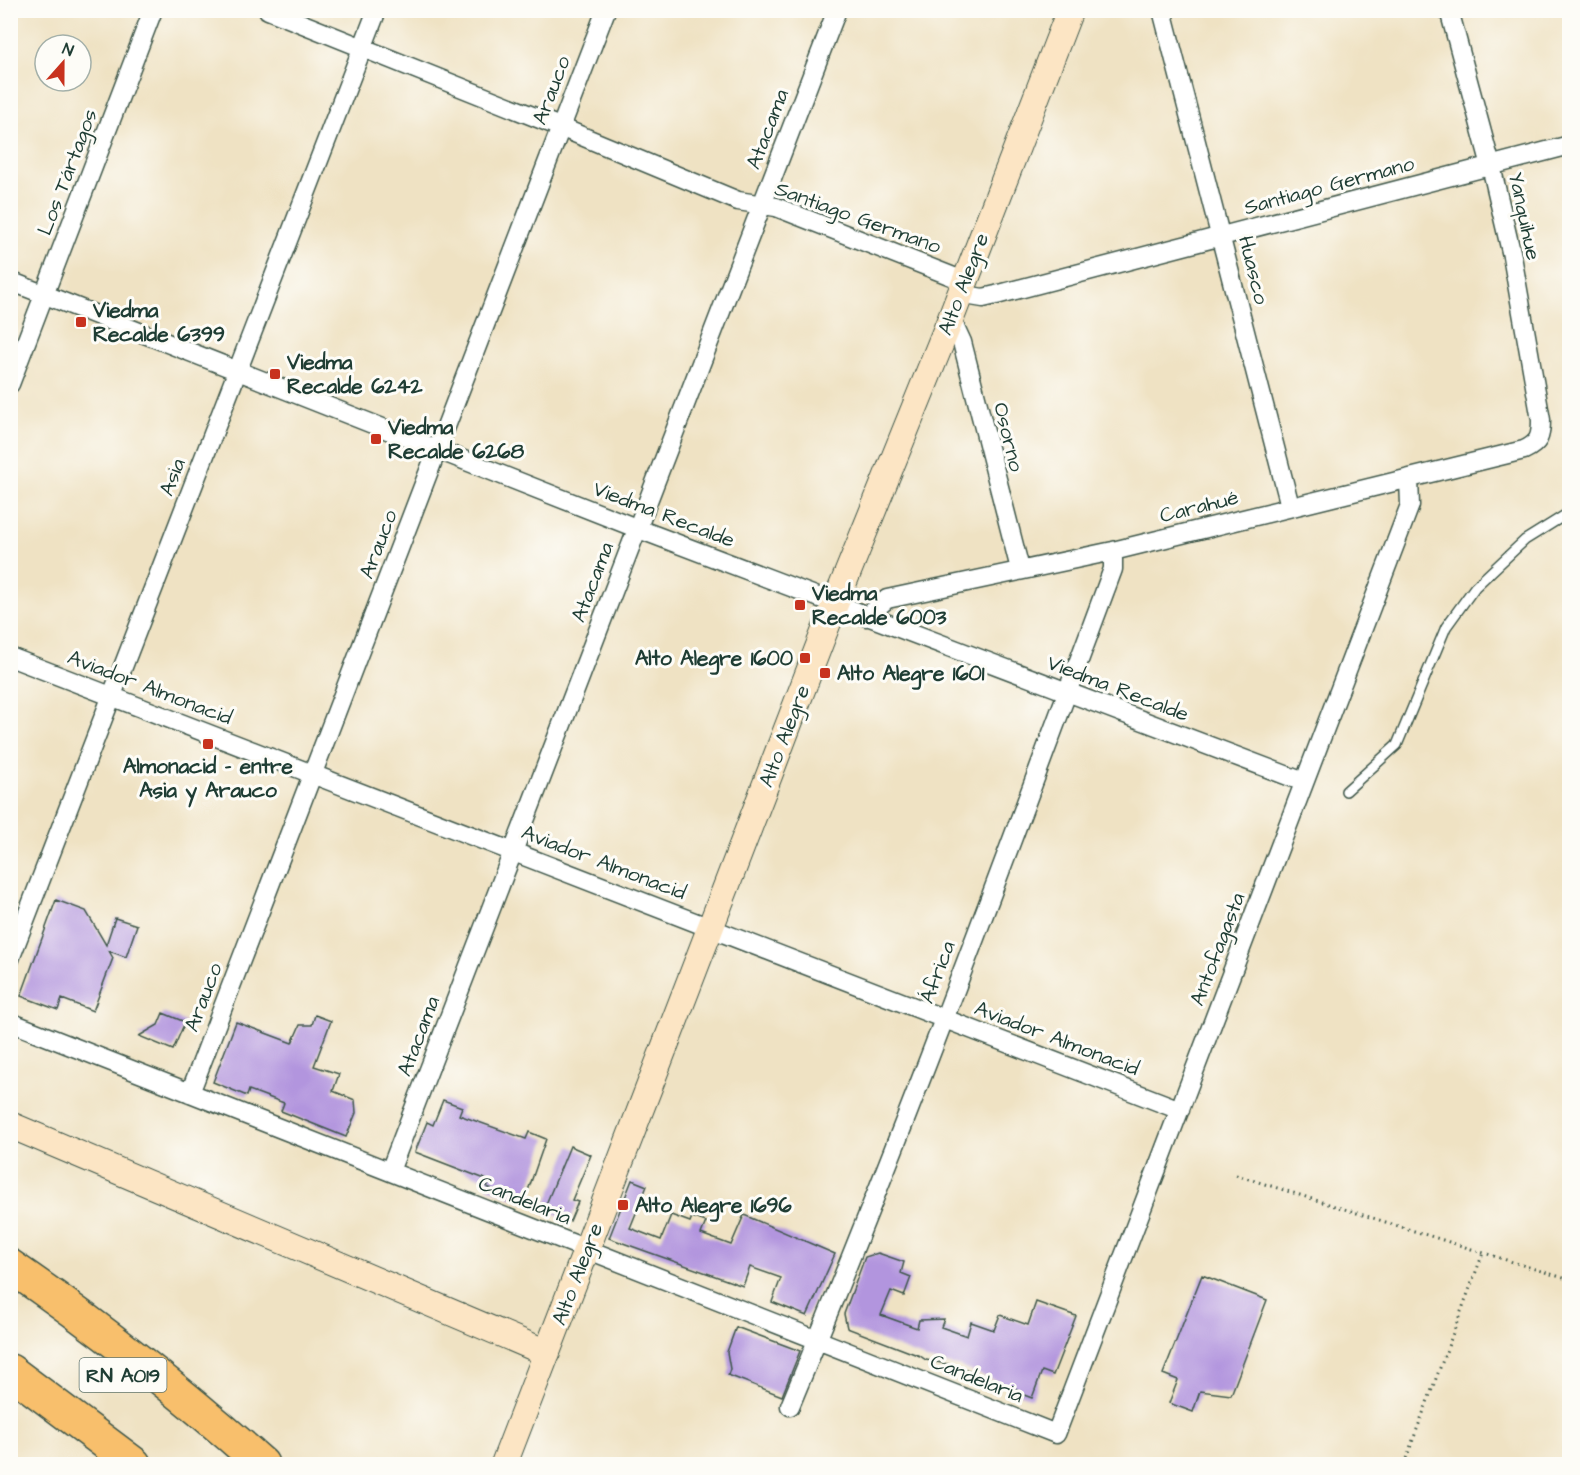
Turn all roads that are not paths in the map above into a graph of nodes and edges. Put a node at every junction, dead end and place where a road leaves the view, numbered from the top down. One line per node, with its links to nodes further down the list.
1 (153, 10): 16 (street, Los Tártagos)
2 (268, 10): 9 (street, Santiago Germano)
3 (376, 10): 9 (street, Asia)
4 (606, 10): 10 (street, Arauco)
5 (837, 10): 13 (street, Atacama)
6 (1070, 10): 17 (main road, Alto Alegre)
7 (1162, 10): 14 (street, Huasco)
8 (1449, 10): 12 (street, Yanquihue)
9 (363, 47): 10 (street, Santiago Germano); 18 (street, Asia)
10 (560, 127): 13 (street, Santiago Germano); 21 (street, Arauco)
11 (1569, 145): 12 (street, Santiago Germano)
12 (1491, 166): 14 (street, Santiago Germano); 20 (street, Yanquihue)
13 (762, 205): 17 (street, Santiago Germano); 25 (street, Atacama)
14 (1223, 236): 17 (street, Santiago Germano); 23 (street, Huasco)
15 (10, 281): 16 (street, Viedma Recalde)
16 (45, 294): 18 (street, Viedma Recalde); 19 (street, Los Tártagos)
17 (958, 298): 27 (street, Osorno); 28 (main road, Alto Alegre)
18 (237, 369): 21 (street, Viedma Recalde); 32 (street, Asia)
19 (10, 384)
20 (1541, 435): 22 (street, Carahué)
21 (438, 450): 25 (street, Viedma Recalde); 33 (street, Arauco)
22 (1409, 479): 23 (street, Carahué); 34 (street, Antofagasta)
23 (1290, 506): 26 (street, Carahué)
24 (1569, 512): 35 (lane)
25 (636, 528): 28 (street, Viedma Recalde); 36 (street, Atacama)
26 (1113, 551): 27 (street, Carahué); 31 (street, África)
27 (1020, 569): 29 (street, Carahué)
28 (835, 604): 29 (street, Viedma Recalde); 37 (main road, Alto Alegre)
29 (866, 616): 31 (street, Viedma Recalde)
30 (10, 657): 32 (street, Aviador Almonacid)
31 (1067, 694): 34 (street, Viedma Recalde); 39 (street, África)
32 (112, 697): 33 (street, Aviador Almonacid); 38 (street, Asia)
33 (313, 774): 36 (street, Aviador Almonacid); 41 (street, Arauco)
34 (1304, 782): 42 (street, Antofagasta)
35 (1346, 791)
36 (513, 851): 37 (street, Aviador Almonacid); 44 (street, Atacama)
37 (711, 927): 39 (street, Aviador Almonacid); 45 (main road, Alto Alegre)
38 (10, 959)
39 (943, 1018): 42 (street, Aviador Almonacid); 48 (street, África)
40 (10, 1022): 41 (street, Candelaria)
41 (190, 1093): 44 (street, Candelaria)
42 (1180, 1110): 53 (street, Antofagasta)
43 (10, 1125): 49 (main road)
44 (390, 1171): 45 (street, Candelaria)
45 (587, 1249): 48 (street, Candelaria); 49 (main road, Alto Alegre)
46 (10, 1266): 57 (highway)
47 (10, 1294): 56 (highway, RN A019)
48 (819, 1338): 52 (street, África); 53 (street, Candelaria)
49 (547, 1353): 58 (main road, Alto Alegre)
50 (10, 1371): 55 (highway, RN A019)
51 (10, 1392): 54 (highway)
52 (790, 1406)
53 (1056, 1434)
54 (105, 1464)
55 (134, 1464)
56 (229, 1464)
57 (262, 1464)
58 (504, 1464)

